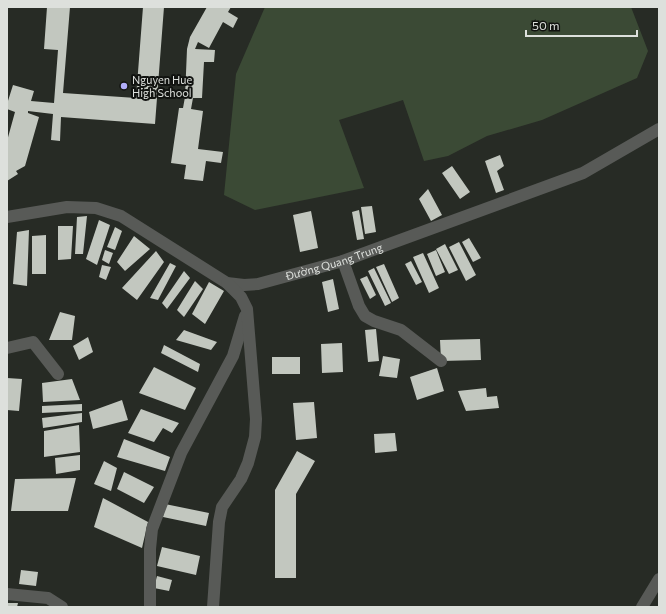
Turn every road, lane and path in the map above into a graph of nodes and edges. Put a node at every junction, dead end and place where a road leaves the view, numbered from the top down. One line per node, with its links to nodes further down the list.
1 (659, 130): 3 (street, Đường Quang Trung)
2 (7, 217): 4 (street, Đường Quang Trung)
3 (343, 260): 4 (street, Đường Quang Trung); 7 (street)
4 (227, 283): 5 (street)
5 (247, 309): 12 (street); 13 (street)
6 (7, 348): 8 (street)
7 (441, 361)
8 (58, 374)
9 (659, 579): 14 (street)
10 (7, 594): 11 (street)
11 (62, 607)
12 (150, 607)
13 (213, 607)
14 (642, 607)

